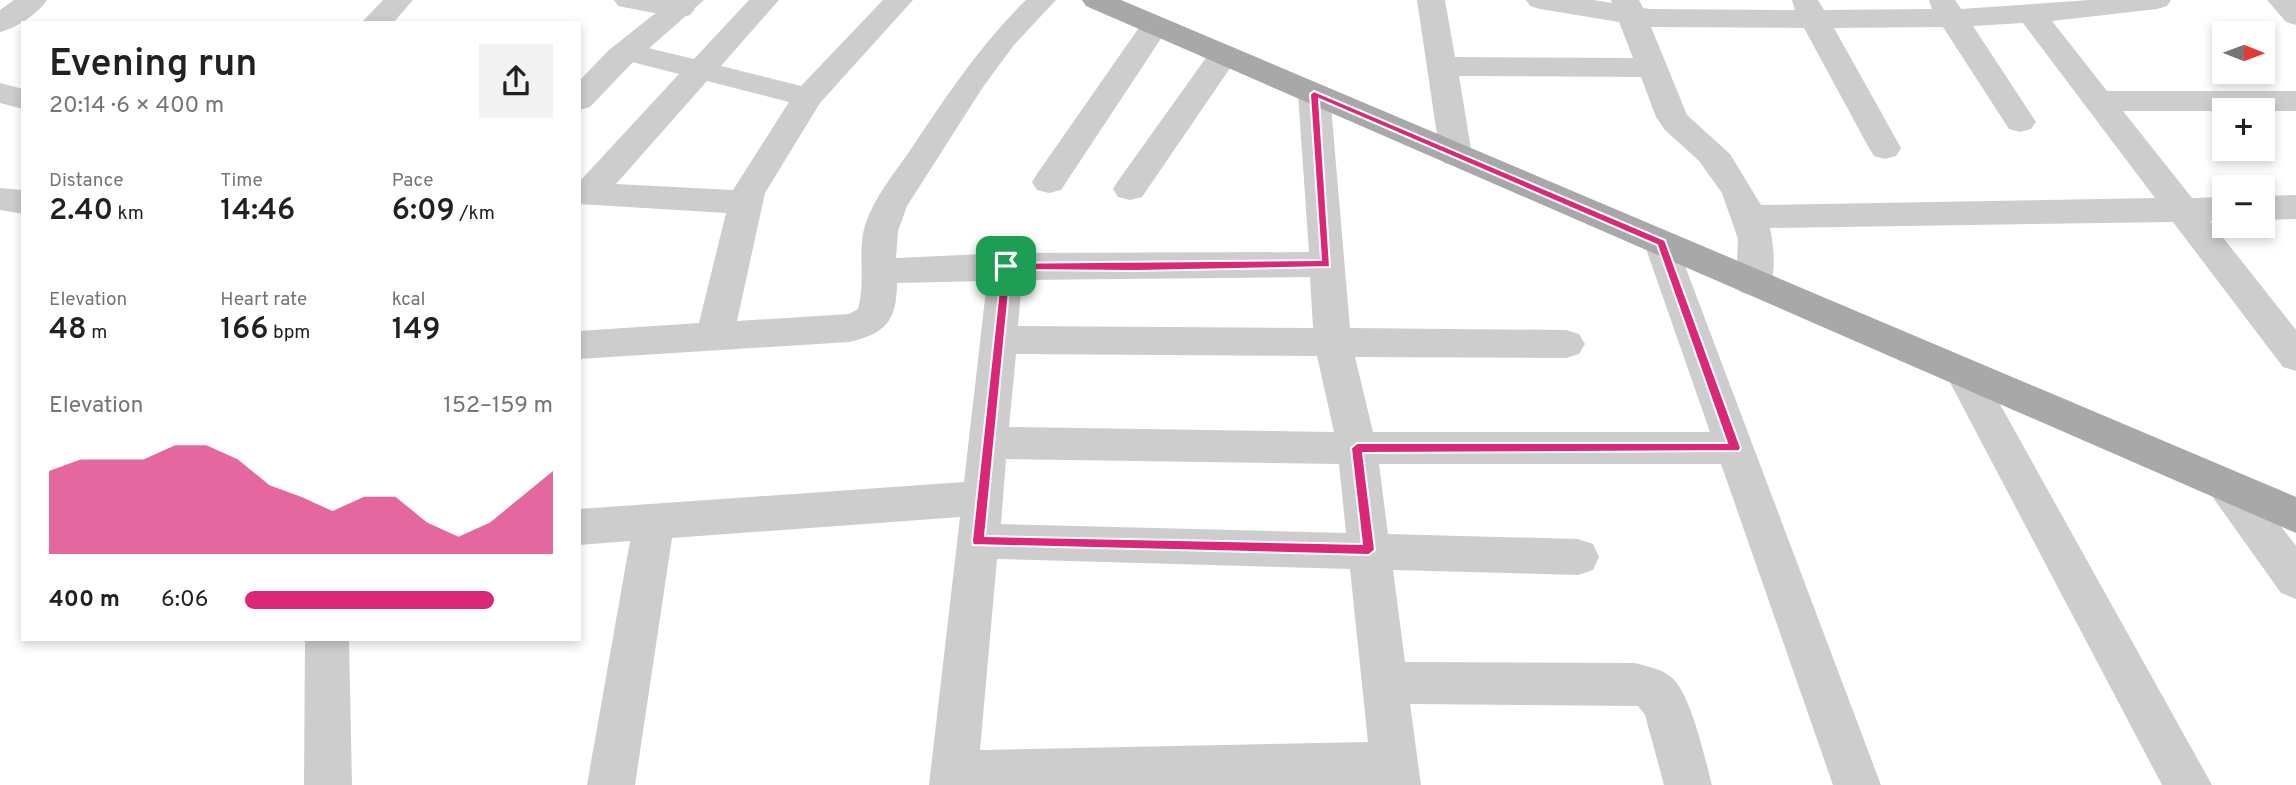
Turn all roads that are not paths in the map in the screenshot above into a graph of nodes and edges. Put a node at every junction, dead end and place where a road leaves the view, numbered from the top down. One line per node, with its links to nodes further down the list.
1 (33, 0): 20 (street)
2 (399, 0): 19 (street)
3 (628, 0): 12 (street)
4 (765, 0): 25 (street)
5 (899, 0): 29 (street)
6 (1042, 0): 50 (street)
7 (1096, 0): 18 (main road)
8 (1431, 0): 23 (street)
9 (1540, 0): 13 (street)
10 (2157, 0): 15 (street)
11 (2281, 0): 17 (street)
12 (685, 4): 21 (street)
13 (1627, 8): 16 (street); 24 (street)
14 (1946, 9): 15 (street); 16 (street); 33 (street)
15 (2041, 9): 31 (street)
16 (1809, 10): 34 (street)
17 (2296, 16)
18 (1164, 19): 22 (main road); 36 (street)
19 (378, 21)
20 (0, 23)
21 (627, 52): 25 (street); 26 (street)
22 (1224, 55): 28 (main road); 37 (street)
23 (1441, 66): 24 (street); 35 (street)
24 (1652, 68): 46 (street)
25 (698, 72): 29 (street); 38 (street)
26 (583, 92)
27 (0, 93): 30 (street)
28 (1314, 94): 35 (main road); 48 (street)
29 (808, 97): 41 (street)
30 (21, 98)
31 (2098, 101): 32 (street); 44 (street)
32 (2296, 101)
33 (2020, 122)
34 (1885, 148)
35 (1457, 155): 47 (main road)
36 (1049, 182)
37 (1130, 189)
38 (584, 193): 41 (street)
39 (0, 199): 40 (street)
40 (21, 202)
41 (745, 202): 52 (street)
42 (2296, 207): 43 (street)
43 (2275, 208)
44 (2182, 209): 45 (street); 46 (street); 57 (street)
45 (2212, 209)
46 (1747, 217): 51 (street)
47 (1661, 243): 51 (main road); 61 (street)
48 (1326, 264): 49 (street); 54 (street)
49 (1006, 266): 50 (street); 53 (street)
50 (878, 271): 52 (street)
51 (1754, 283): 58 (main road)
52 (715, 336): 56 (street)
53 (997, 340): 54 (street); 59 (street)
54 (1333, 343): 55 (street); 60 (street)
55 (1566, 344)
56 (581, 345)
57 (2295, 355)
58 (1964, 373): 62 (main road); 79 (street)
59 (988, 443): 60 (street); 63 (street)
60 (1357, 448): 61 (street); 68 (street)
61 (1735, 448): 78 (street)
62 (2228, 487): 64 (main road); 70 (street)
63 (982, 498): 65 (street); 67 (street)
64 (2296, 516)
65 (654, 522): 66 (street); 76 (street)
66 (581, 527)
67 (978, 541): 68 (street); 74 (street)
68 (1369, 550): 69 (street); 72 (street)
69 (1578, 557)
70 (2296, 580)
71 (327, 641): 75 (street)
72 (1385, 683): 73 (street); 77 (street)
73 (1396, 775): 74 (street)
74 (954, 779)
75 (328, 785)
76 (611, 785)
77 (1688, 785)
78 (1857, 785)
79 (2188, 785)

